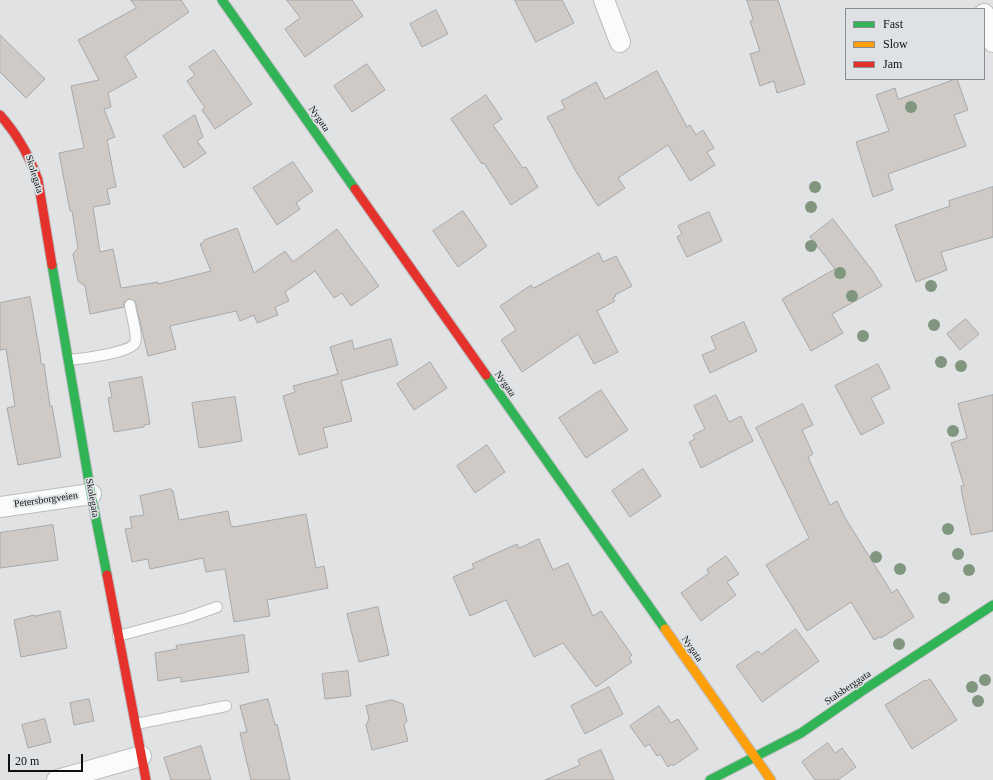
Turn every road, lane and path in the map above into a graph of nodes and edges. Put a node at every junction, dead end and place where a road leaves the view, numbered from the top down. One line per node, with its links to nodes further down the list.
1 (222, 0): 17 (street, Nygata)
2 (604, 0): 4 (street)
3 (985, 17): 5 (street)
4 (620, 42)
5 (993, 42)
6 (0, 116): 8 (street, Skolegata)
7 (130, 305): 8 (lane)
8 (68, 360): 9 (street, Skolegata)
9 (91, 494): 10 (street, Petersborgveien); 13 (street, Skolegata)
10 (0, 507)
11 (993, 606): 17 (street, Stalsberggata)
12 (217, 607): 13 (lane)
13 (118, 636): 15 (street, Skolegata)
14 (226, 706): 15 (lane)
15 (136, 724): 16 (street, Skolegata)
16 (141, 756): 18 (street); 19 (street, Skolegata)
17 (755, 758): 20 (street, Stalsberggata); 21 (street, Nygata)
18 (57, 780)
19 (146, 780)
20 (710, 780)
21 (771, 780)

